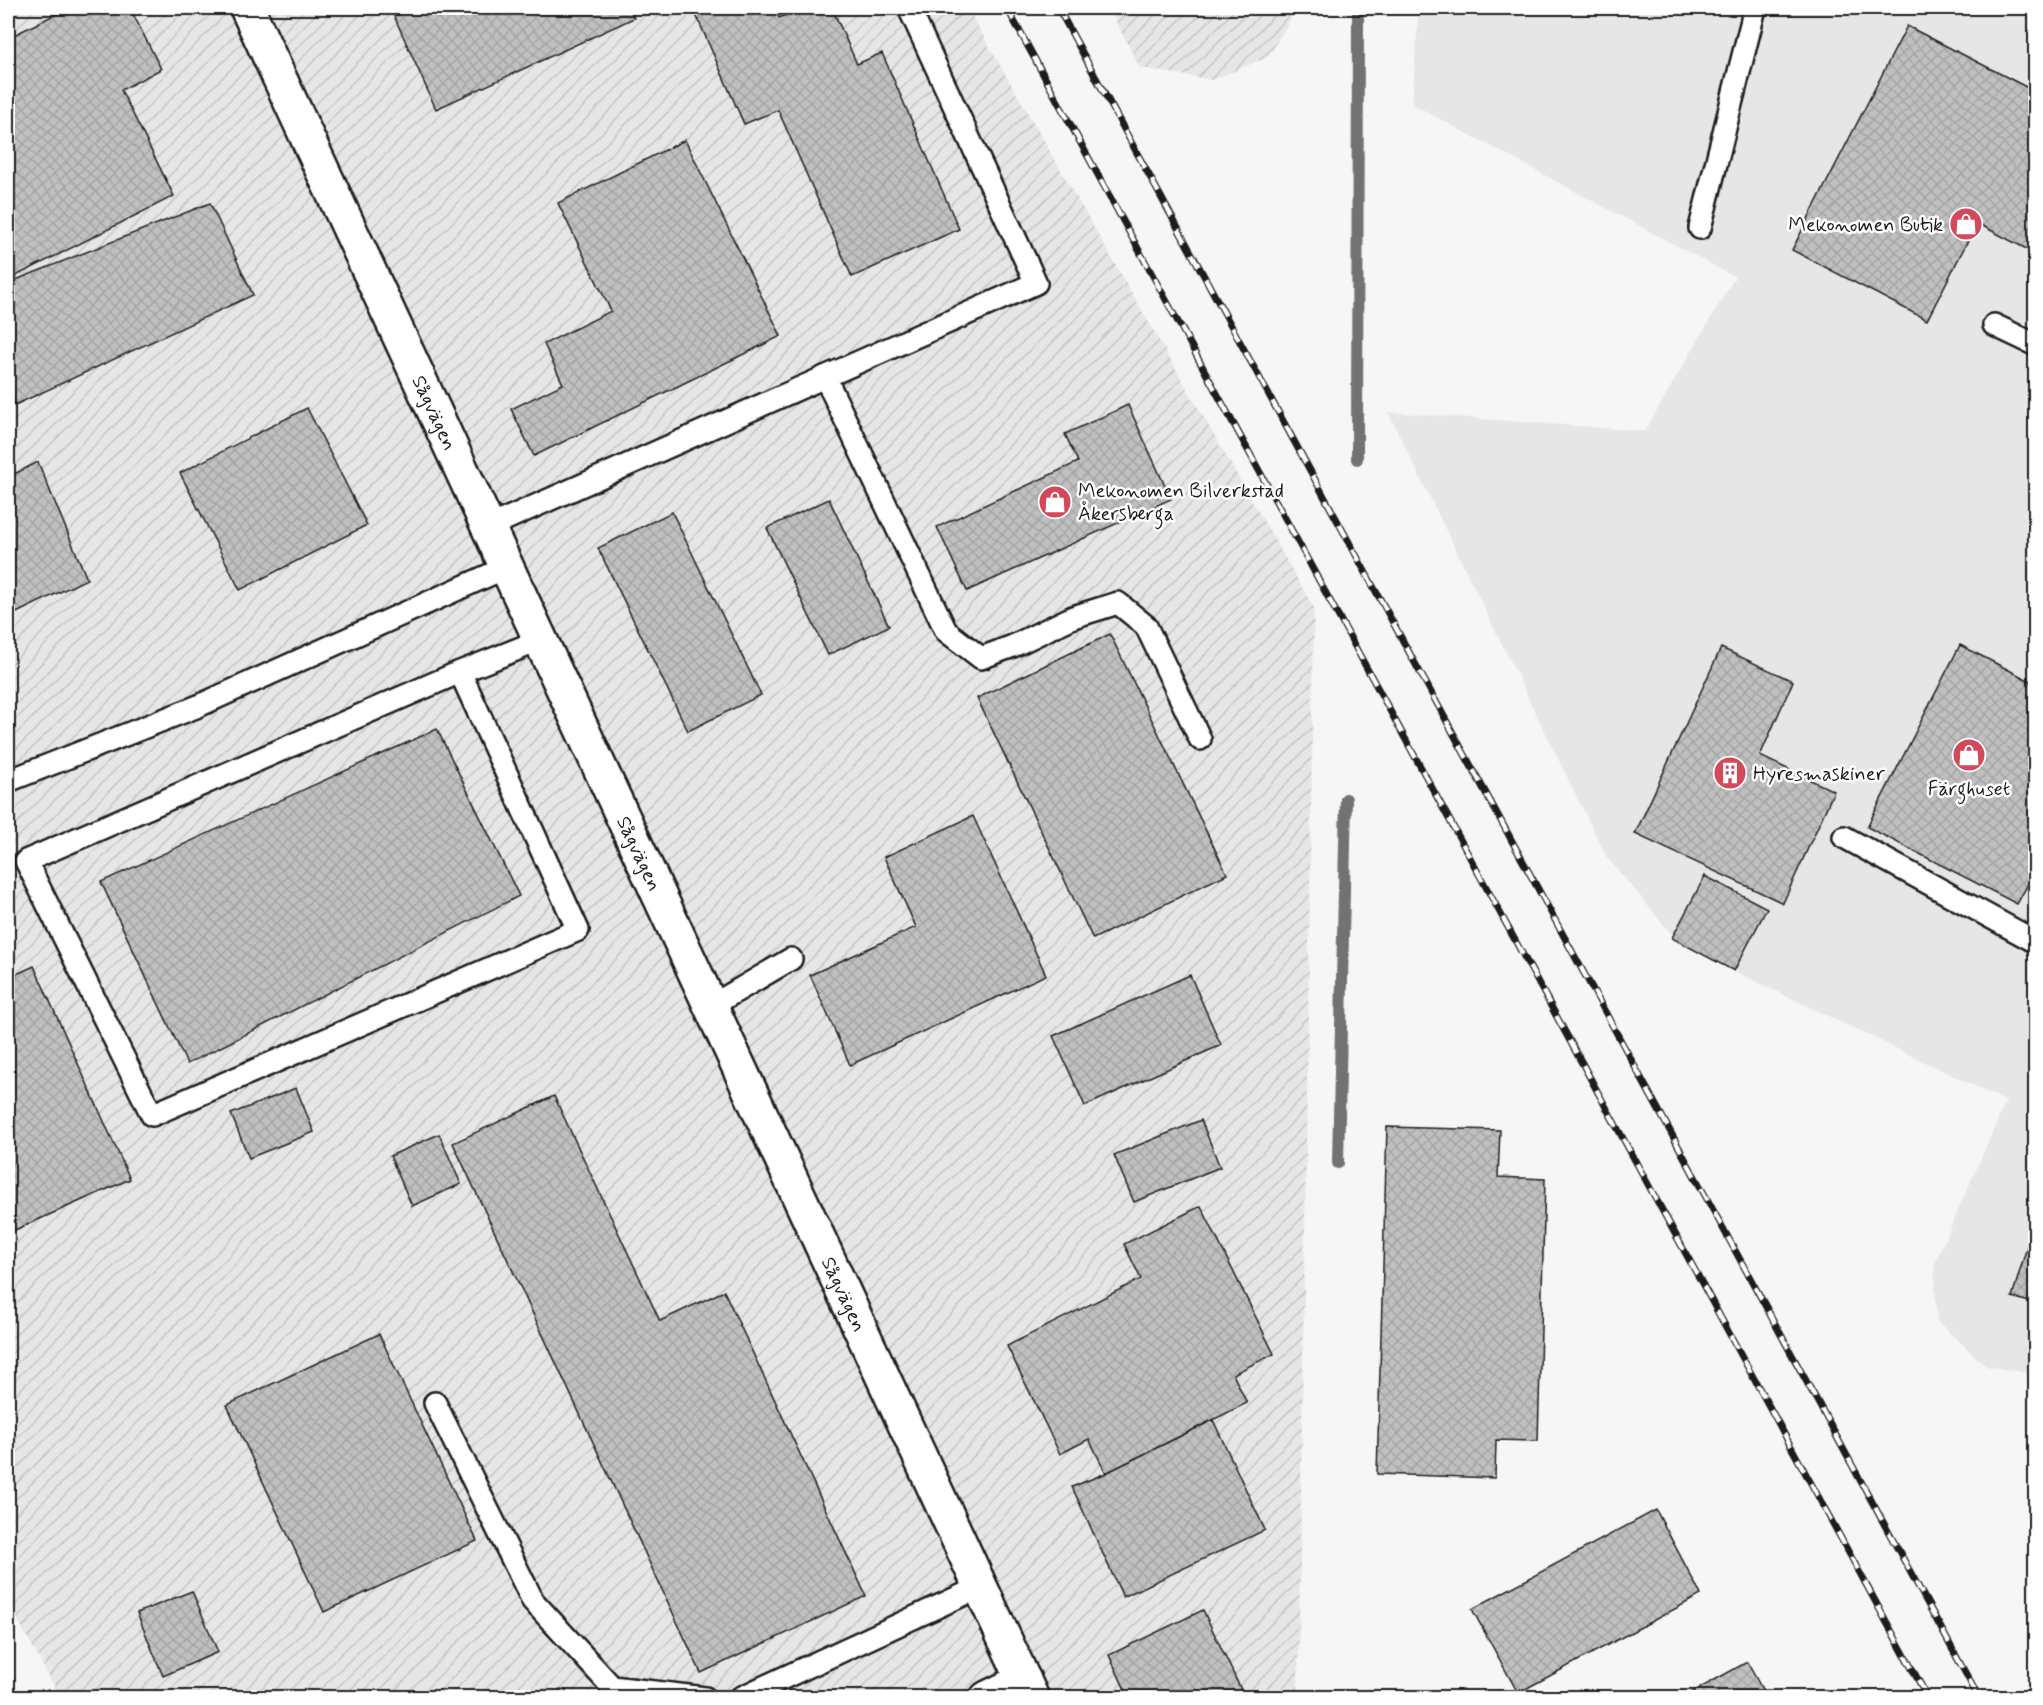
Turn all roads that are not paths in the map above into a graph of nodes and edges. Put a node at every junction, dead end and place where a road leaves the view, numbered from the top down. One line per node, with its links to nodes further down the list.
1 (247, 8): 8 (street, Sågvägen)
2 (909, 8): 7 (lane)
3 (1755, 8): 4 (lane)
4 (1700, 228)
5 (1994, 325): 6 (lane)
6 (2036, 345)
7 (825, 377): 8 (lane); 12 (lane)
8 (488, 527): 9 (street, Sågvägen)
9 (507, 567): 10 (street, Sågvägen); 13 (lane)
10 (541, 640): 11 (lane); 17 (street, Sågvägen)
11 (460, 672): 11 (lane)
12 (1200, 739)
13 (8, 781)
14 (1844, 837): 15 (lane)
15 (2036, 942)
16 (791, 959): 17 (lane)
17 (711, 1006): 19 (street, Sågvägen)
18 (435, 1404): 21 (lane)
19 (980, 1587): 20 (street, Sågvägen); 22 (lane)
20 (1028, 1689): 23 (street)
21 (705, 1698)
22 (740, 1698)
23 (987, 1698)

